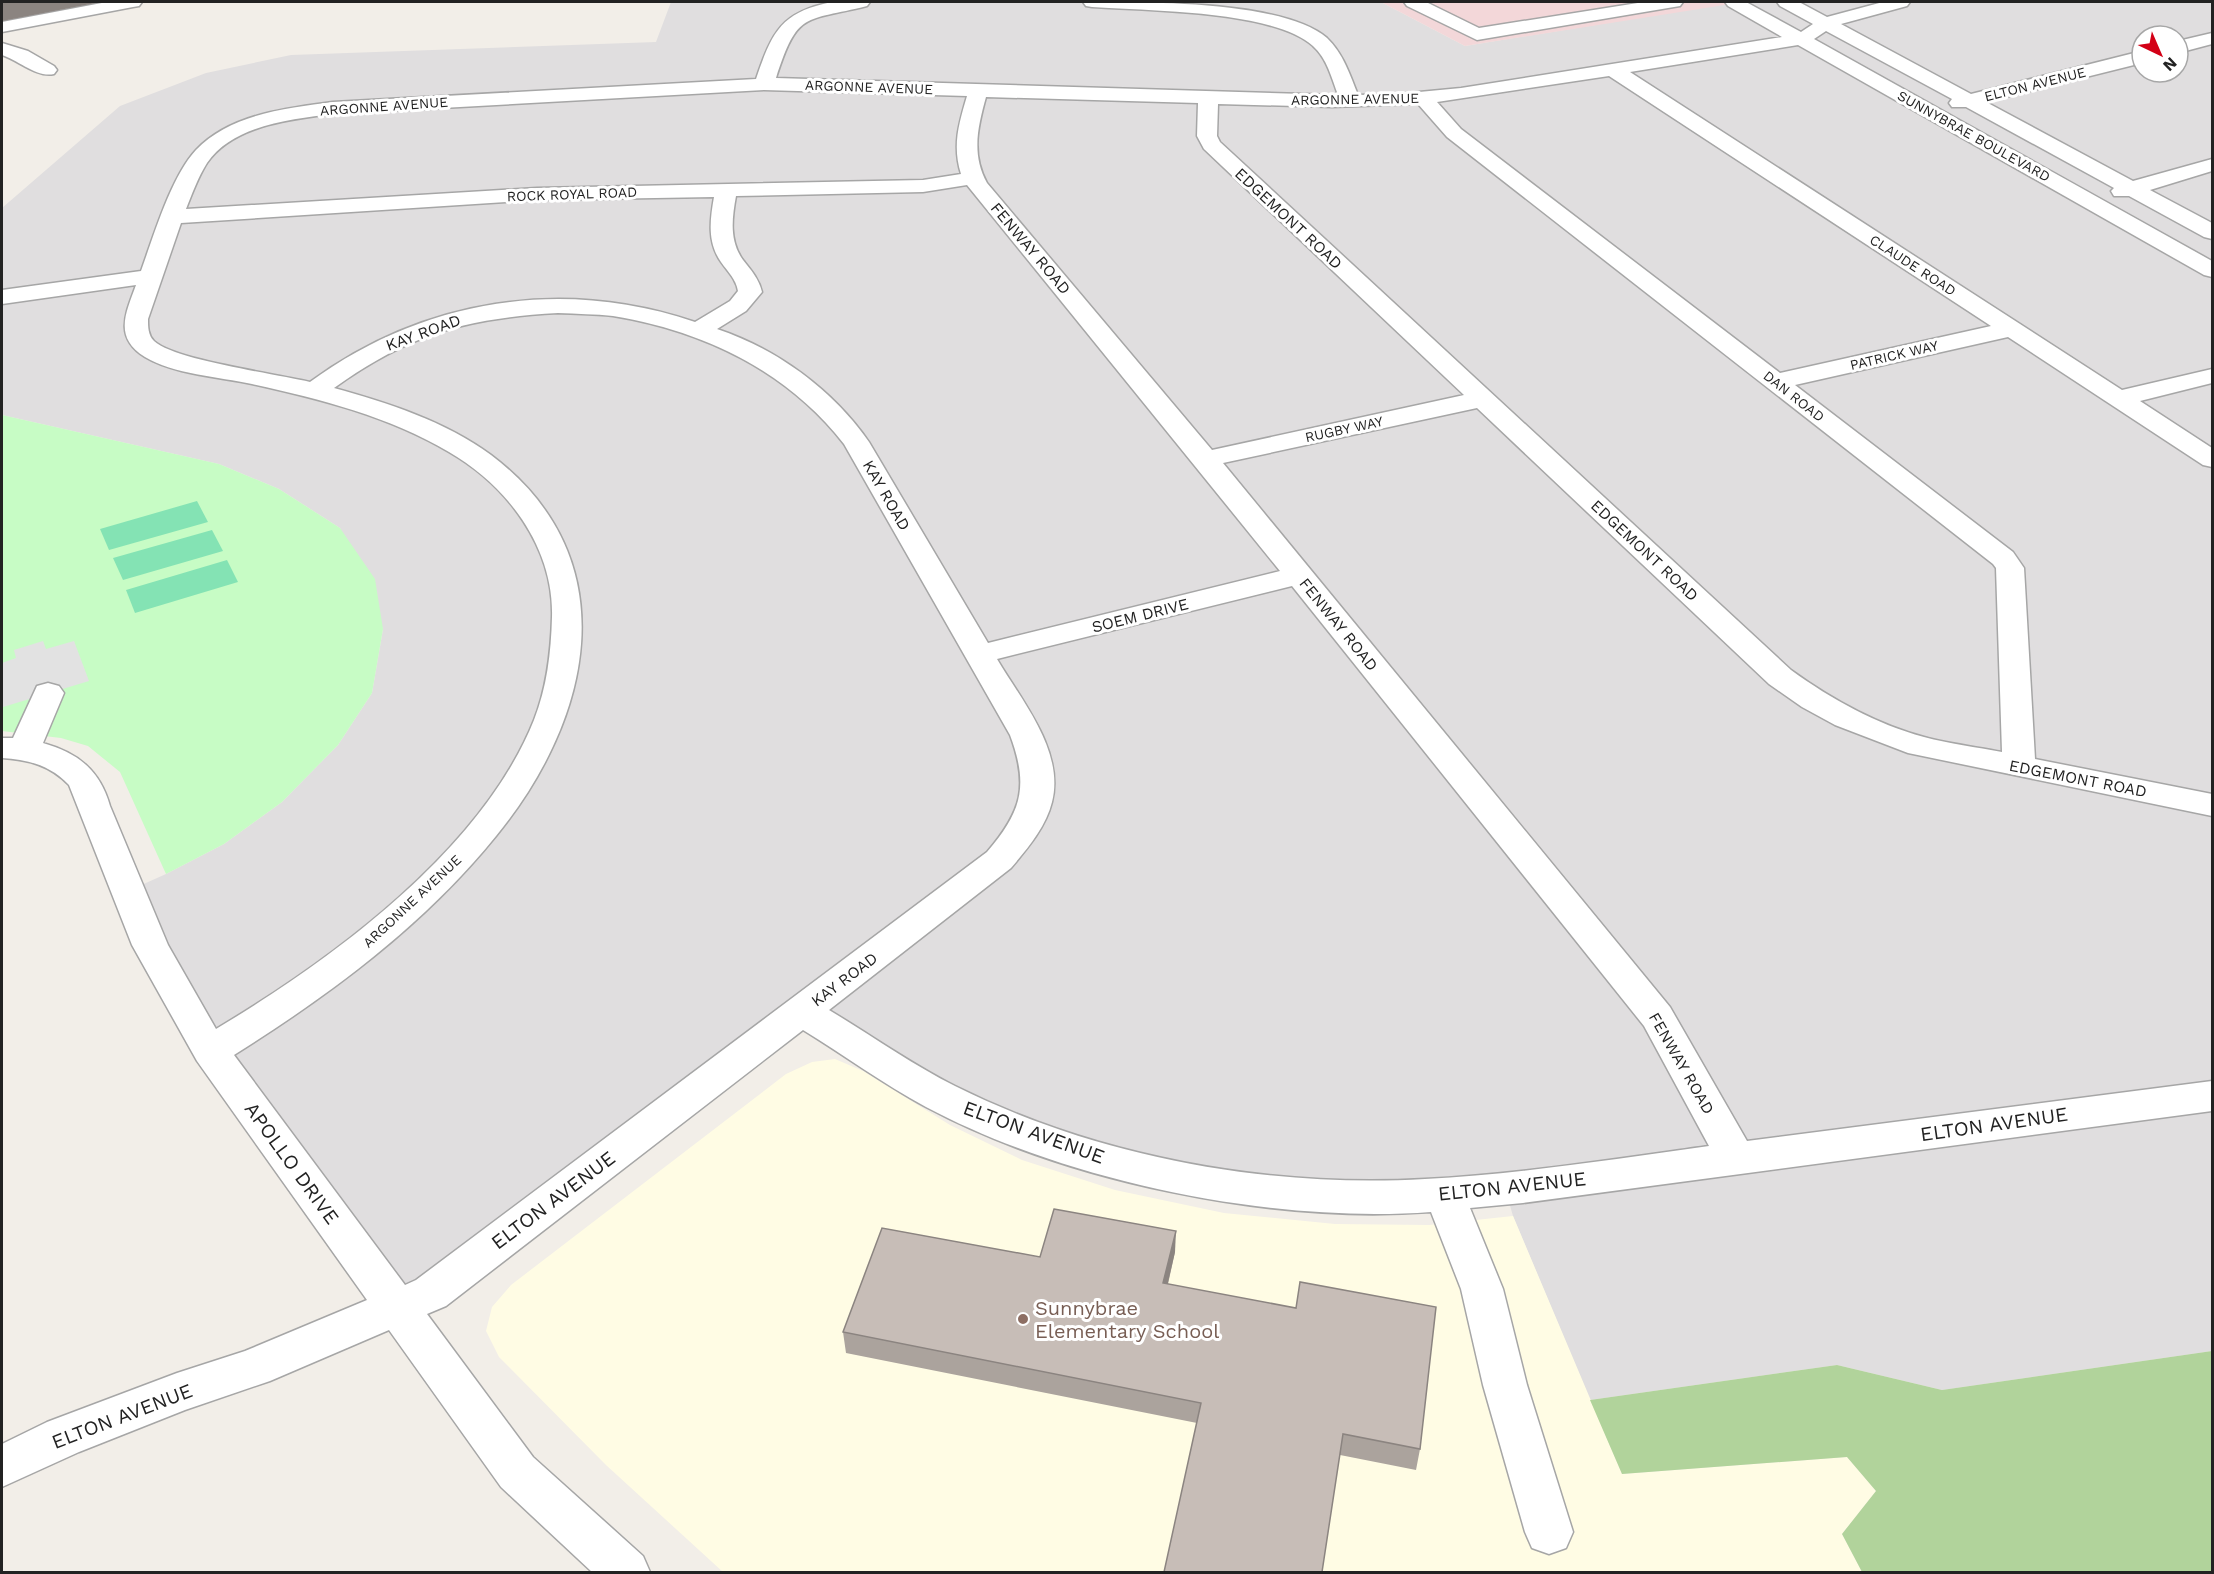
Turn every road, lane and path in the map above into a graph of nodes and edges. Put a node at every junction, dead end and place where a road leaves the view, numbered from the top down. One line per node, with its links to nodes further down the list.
1 (133, 2): 12 (street)
2 (861, 2): 20 (street)
3 (1092, 2): 24 (street)
4 (1413, 2): 10 (street)
5 (1674, 2): 10 (street)
6 (1734, 2): 13 (street, SUNNYBRAE BOULEVARD)
7 (1786, 2): 11 (street, SUNNYBRAE BOULEVARD)
8 (1901, 2): 11 (street, ARGONNE AVENUE)
9 (1552, 7): 10 (street)
10 (1570, 19)
11 (1826, 23): 13 (street, ARGONNE AVENUE); 25 (street, SUNNYBRAE BOULEVARD)
12 (2, 27)
13 (1802, 39): 19 (street, ARGONNE AVENUE); 26 (street, SUNNYBRAE BOULEVARD)
14 (2212, 39): 15 (street)
15 (2190, 44)
16 (2, 49): 18 (street)
17 (2130, 60): 25 (street, ELTON AVENUE)
18 (46, 70)
19 (1613, 70): 23 (street, ARGONNE AVENUE); 37 (street, CLAUDE ROAD)
20 (764, 84): 21 (street, ARGONNE AVENUE); 32 (street, ARGONNE AVENUE)
21 (978, 91): 22 (street, ARGONNE AVENUE); 28 (street, FENWAY ROAD)
22 (1208, 98): 24 (street, ARGONNE AVENUE); 43 (street, EDGEMONT ROAD)
23 (1423, 98): 24 (street, ARGONNE AVENUE); 40 (street, DAN ROAD)
24 (1351, 101)
25 (1970, 101): 26 (street, ELTON AVENUE); 29 (street, SUNNYBRAE BOULEVARD)
26 (1928, 110): 31 (street, SUNNYBRAE BOULEVARD)
27 (2212, 165): 29 (street)
28 (973, 178): 30 (street, ROCK ROYAL ROAD); 44 (street, FENWAY ROAD)
29 (2132, 189): 31 (street); 33 (street, SUNNYBRAE BOULEVARD)
30 (726, 190): 32 (street, ROCK ROYAL ROAD); 38 (street)
31 (2088, 200): 34 (street, SUNNYBRAE BOULEVARD)
32 (171, 217): 35 (street, ARGONNE AVENUE)
33 (2212, 232)
34 (2212, 270)
35 (152, 276): 36 (street); 41 (street, ARGONNE AVENUE)
36 (2, 297)
37 (2012, 329): 40 (street, PATRICK WAY); 42 (street, CLAUDE ROAD)
38 (698, 330): 41 (street, KAY ROAD); 47 (street, KAY ROAD)
39 (2212, 376): 42 (street)
40 (1776, 382): 50 (street, DAN ROAD)
41 (314, 391): 53 (street, ARGONNE AVENUE)
42 (2119, 398): 45 (street, CLAUDE ROAD)
43 (1483, 399): 44 (street, RUGBY WAY); 50 (street, EDGEMONT ROAD)
44 (1205, 459): 46 (street, FENWAY ROAD)
45 (2212, 459)
46 (1300, 575): 47 (street, SOEM DRIVE); 55 (street, FENWAY ROAD)
47 (980, 654): 52 (street, KAY ROAD)
48 (48, 693): 49 (street)
49 (13, 749): 53 (street, APOLLO DRIVE)
50 (2019, 767): 51 (street, EDGEMONT ROAD)
51 (2212, 805)
52 (802, 1011): 56 (street, ELTON AVENUE); 57 (street, ELTON AVENUE)
53 (210, 1051): 57 (street, APOLLO DRIVE)
54 (2212, 1096): 55 (street, ELTON AVENUE)
55 (1737, 1158): 56 (street, ELTON AVENUE)
56 (1444, 1194): 59 (street)
57 (397, 1308): 58 (street, ELTON AVENUE); 60 (street, APOLLO DRIVE)
58 (2, 1466)
59 (1549, 1532)
60 (626, 1572)

